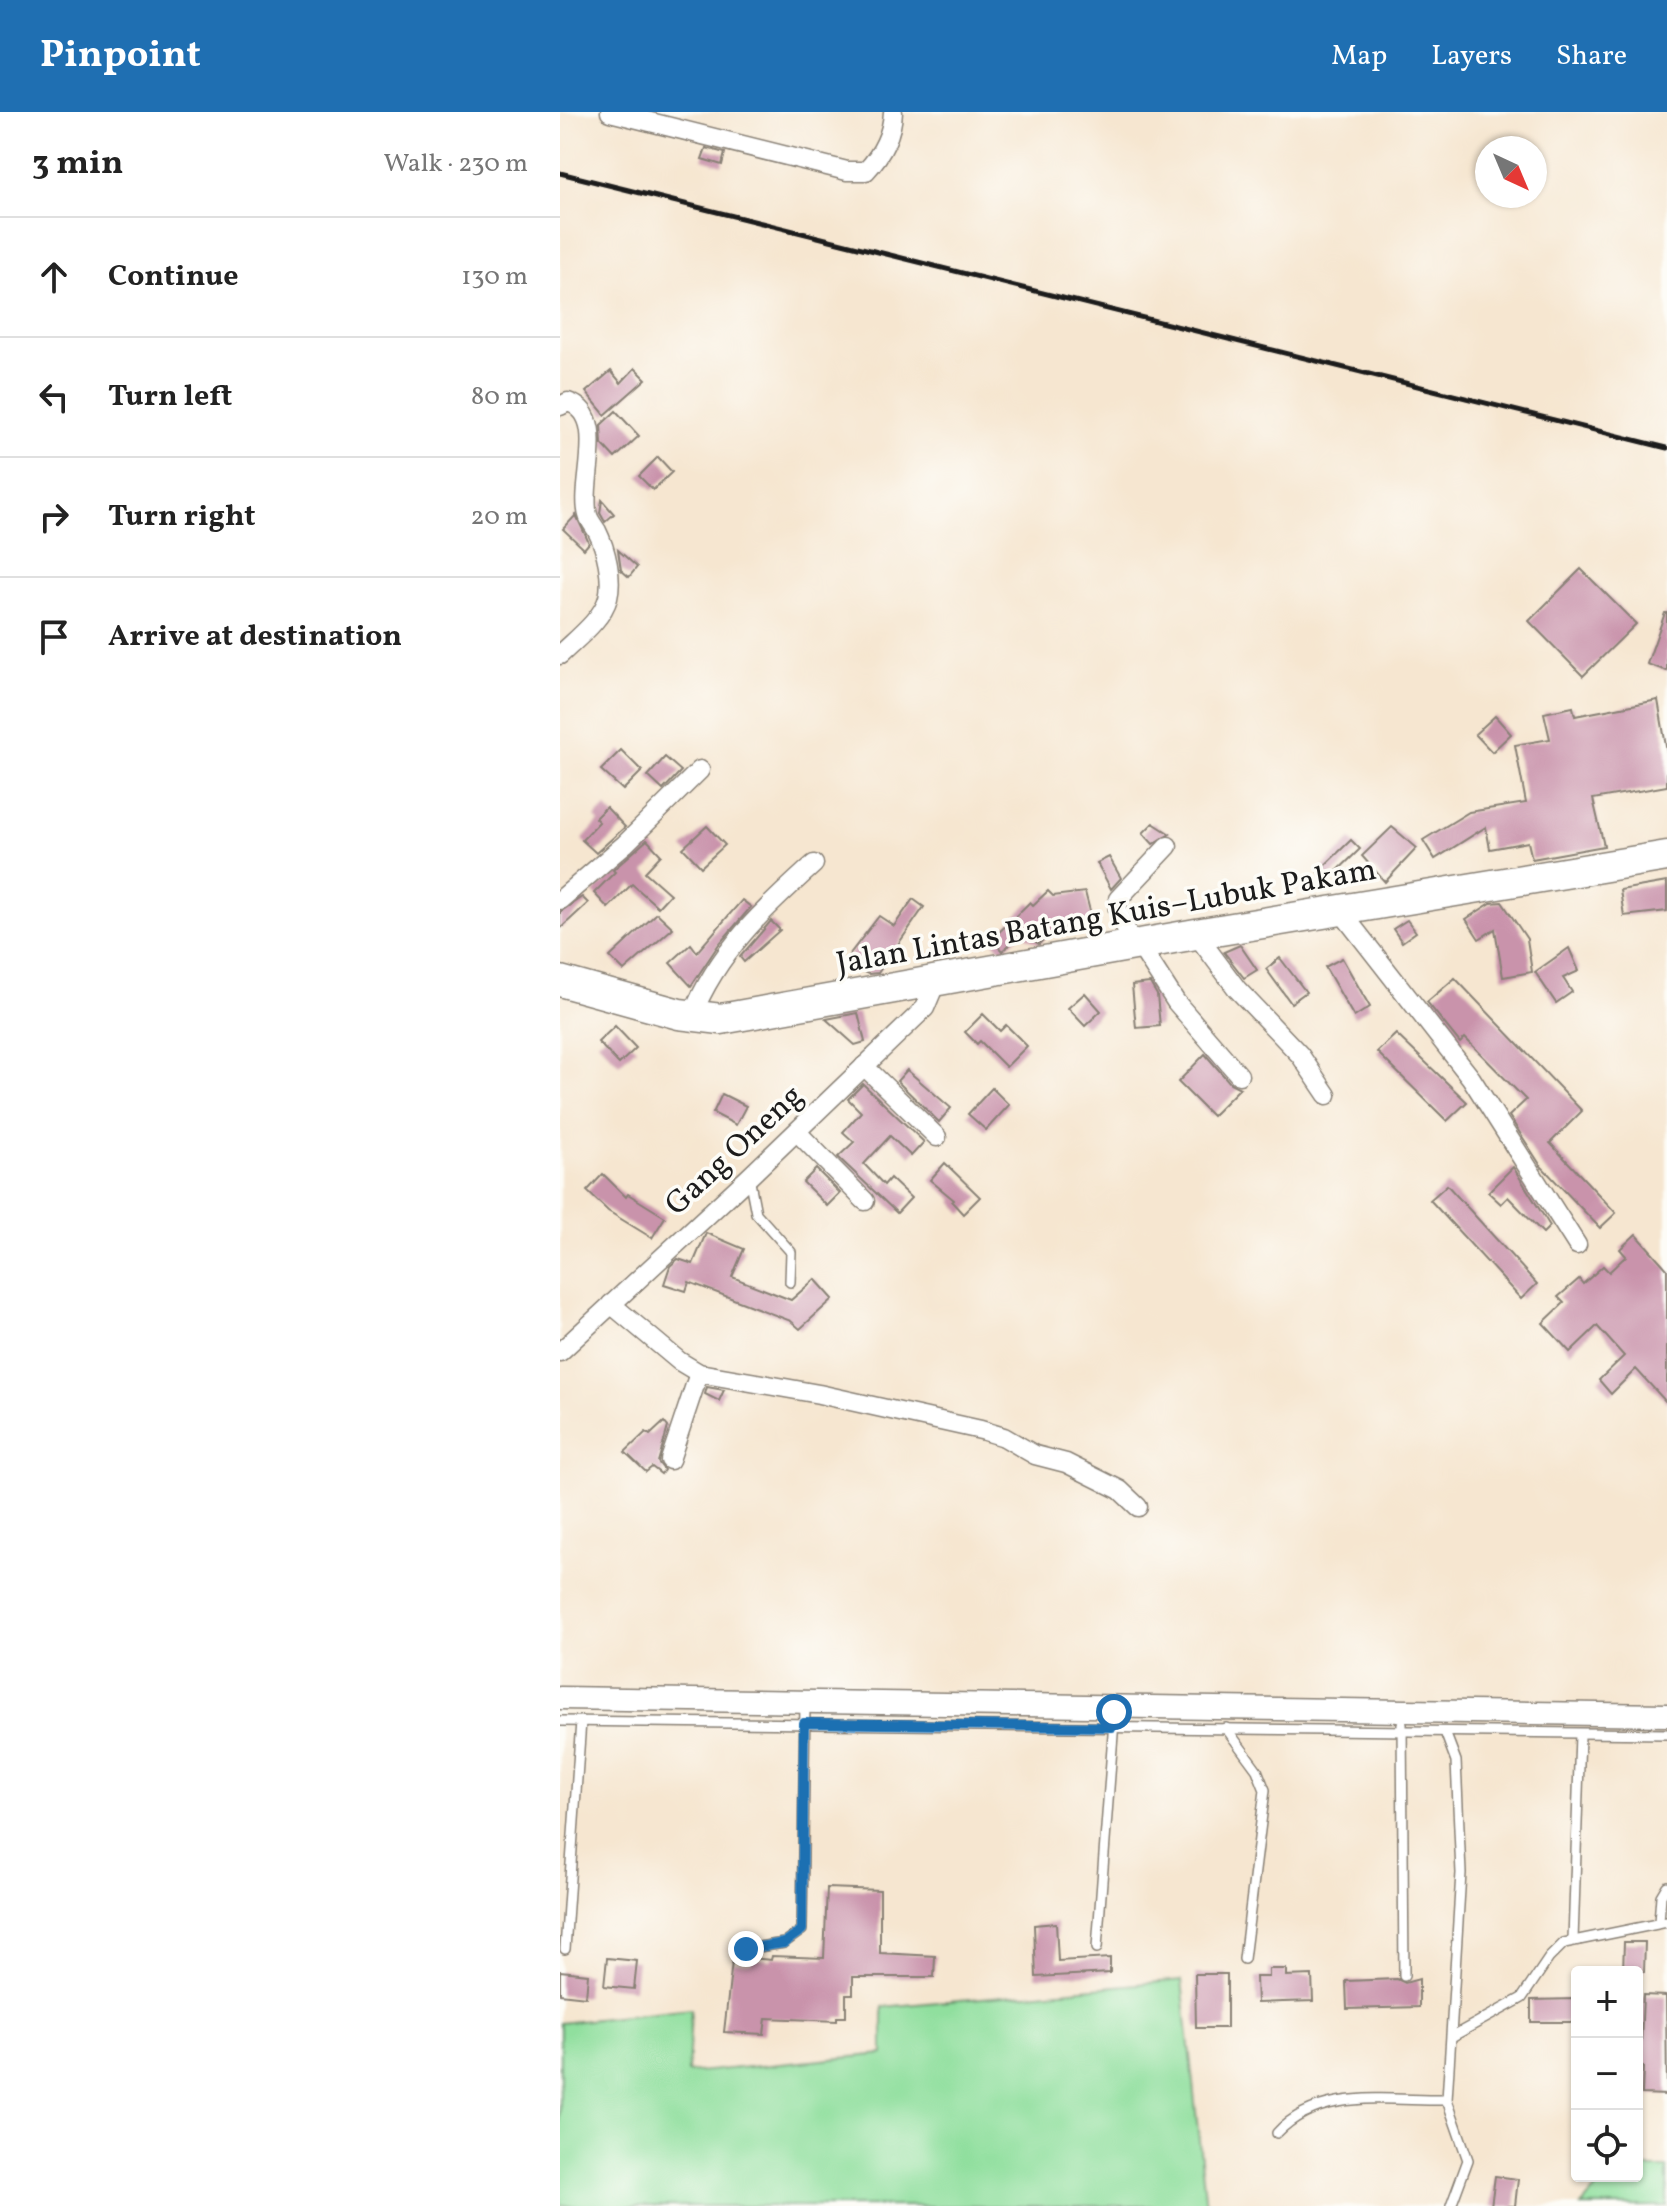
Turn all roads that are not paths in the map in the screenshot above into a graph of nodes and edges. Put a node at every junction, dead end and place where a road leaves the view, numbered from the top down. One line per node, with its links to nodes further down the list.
1 (610, 112): 2 (street)
2 (893, 112)
3 (560, 406): 4 (street)
4 (560, 655)
5 (700, 770): 9 (street)
6 (1168, 846): 12 (street)
7 (1667, 856): 10 (highway, Jalan Lintas Batang Kuis–Lubuk Pakam)
8 (814, 864): 15 (street)
9 (560, 900)
10 (1339, 909): 11 (highway, Jalan Lintas Batang Kuis–Lubuk Pakam); 23 (street)
11 (1196, 934): 12 (highway, Jalan Lintas Batang Kuis–Lubuk Pakam); 18 (street)
12 (1137, 947): 14 (highway, Jalan Lintas Batang Kuis–Lubuk Pakam); 17 (street)
13 (560, 981): 15 (highway, Jalan Lintas Batang Kuis–Lubuk Pakam)
14 (936, 982): 15 (highway, Jalan Lintas Batang Kuis–Lubuk Pakam); 16 (street, Gang Oneng)
15 (692, 1016)
16 (864, 1066): 19 (street, Gang Oneng); 20 (street)
17 (1239, 1075)
18 (1327, 1095)
19 (797, 1132): 21 (street, Gang Oneng); 22 (street)
20 (937, 1137)
21 (749, 1177): 24 (lane); 25 (street, Gang Oneng)
22 (865, 1201)
23 (1577, 1245)
24 (790, 1282)
25 (611, 1304): 26 (street, Gang Oneng); 27 (street)
26 (560, 1352)
27 (699, 1373): 28 (street); 29 (street)
28 (670, 1460)
29 (1138, 1507)
30 (560, 1698): 31 (street)
31 (804, 1712): 33 (street); 36 (lane); 46 (lane)
32 (1667, 1715): 34 (street)
33 (1114, 1716): 34 (street); 37 (lane); 44 (lane)
34 (1400, 1719): 37 (lane); 38 (lane); 48 (lane)
35 (560, 1721): 36 (lane)
36 (581, 1721): 45 (lane)
37 (1226, 1728): 47 (lane)
38 (1445, 1732): 40 (lane); 49 (lane)
39 (1667, 1734): 40 (lane)
40 (1580, 1735): 43 (lane)
41 (1667, 1886): 42 (lane)
42 (1663, 1922): 43 (lane)
43 (1573, 1940): 49 (lane)
44 (1097, 1948)
45 (565, 1949)
46 (746, 1949)
47 (1244, 1959)
48 (1404, 1976)
49 (1453, 2036): 50 (lane)
50 (1447, 2100): 51 (lane); 52 (lane)
51 (1277, 2133)
52 (1451, 2206)

